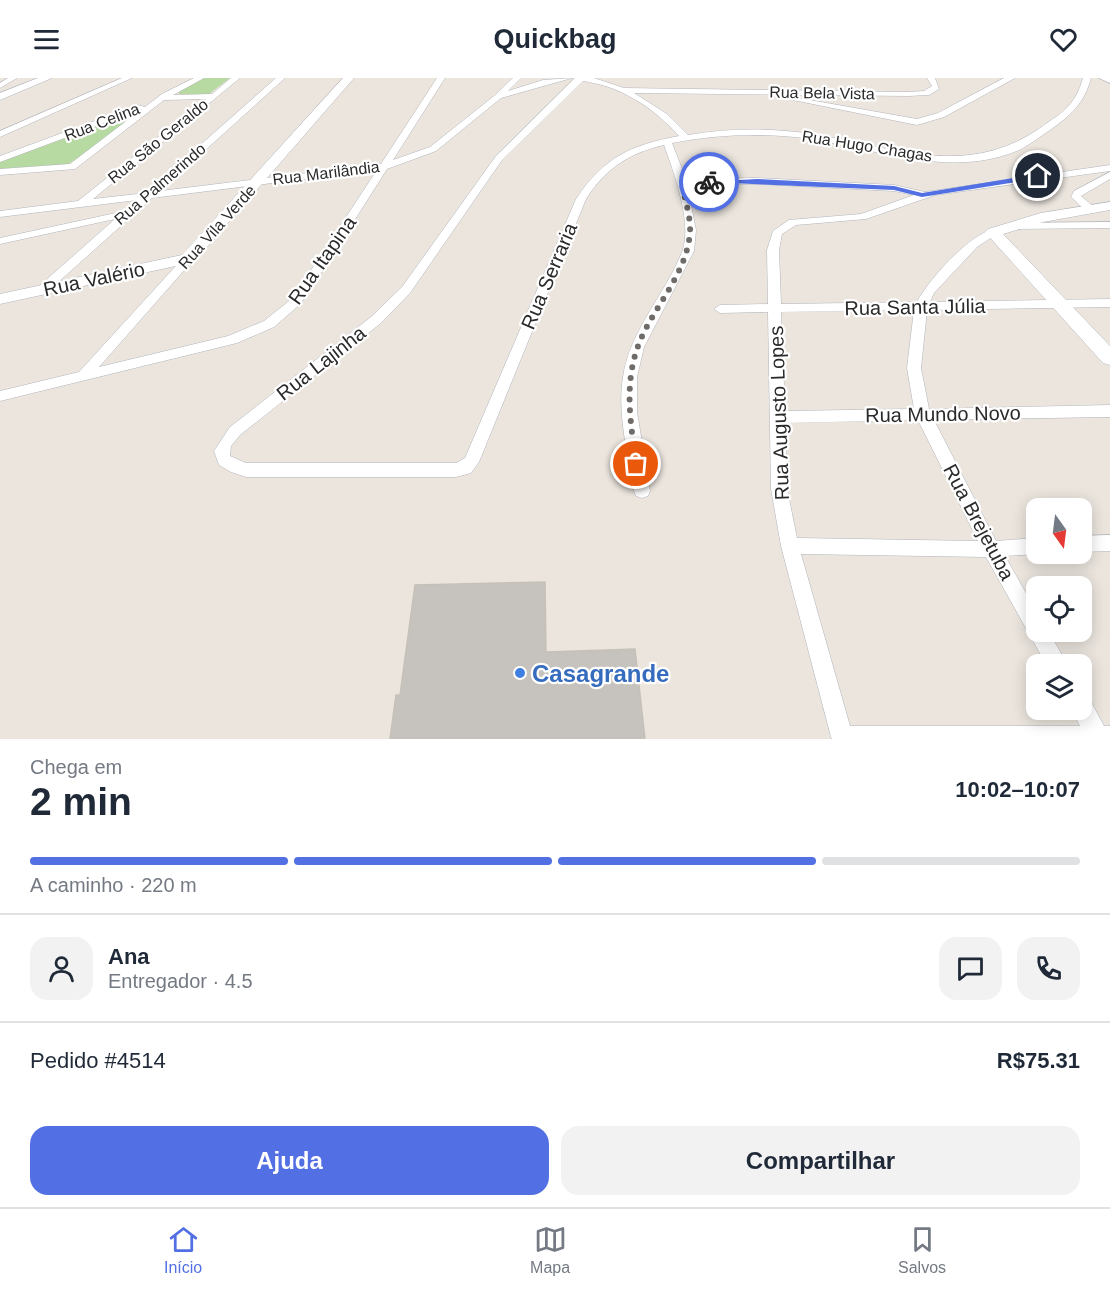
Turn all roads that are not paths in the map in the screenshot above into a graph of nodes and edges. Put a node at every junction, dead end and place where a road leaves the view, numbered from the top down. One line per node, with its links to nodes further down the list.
1 (13, 78): 18 (street)
2 (47, 78): 18 (street)
3 (128, 78): 23 (street)
4 (200, 78): 21 (street, Rua Celina)
5 (236, 78): 20 (street, Rua São Geraldo)
6 (281, 78): 34 (street, Rua Palmerindo)
7 (349, 78): 31 (street, Rua Vila Verde)
8 (441, 78): 27 (street, Rua Itapina)
9 (517, 78): 22 (street, Rua Marilândia)
10 (568, 78): 22 (street)
11 (581, 78): 17 (street); 57 (street, Rua Lajinha)
12 (931, 78): 19 (street, Rua Bela Vista)
13 (1011, 78): 19 (street)
14 (1088, 78): 24 (street, Rua Hugo Chagas)
15 (1103, 78): 16 (street)
16 (1110, 81)
17 (623, 90): 19 (street, Rua Bela Vista); 24 (street)
18 (3, 92)
19 (756, 93)
20 (213, 96): 21 (street); 35 (street, Rua São Geraldo)
21 (162, 98): 26 (street, Rua Celina); 29 (street)
22 (496, 98): 27 (street, Rua Marilândia)
23 (0, 134)
24 (685, 137): 25 (street, Rua Serraria)
25 (667, 141): 32 (street); 57 (street, Rua Serraria)
26 (0, 159)
27 (386, 166): 31 (street, Rua Marilândia); 52 (street, Rua Itapina)
28 (1110, 168): 33 (street)
29 (0, 172)
30 (1110, 174): 37 (street)
31 (259, 181): 34 (street, Rua Marilândia); 43 (street, Rua Vila Verde)
32 (682, 182): 33 (street); 58 (street)
33 (922, 195): 50 (street, Rua Augusto Lopes)
34 (145, 197): 35 (street, Rua Marilândia); 39 (street, Rua Palmerindo)
35 (80, 205): 38 (street, Rua Marilândia)
36 (1110, 206): 37 (street)
37 (1090, 209): 41 (street)
38 (0, 214)
39 (125, 214): 42 (street); 44 (street, Rua Palmerindo)
40 (1110, 225): 41 (street)
41 (1001, 229): 47 (street); 48 (street)
42 (0, 241)
43 (188, 259): 44 (street, Rua Valério); 52 (street, Rua Vila Verde)
44 (41, 291): 45 (street, Rua Valério)
45 (0, 299)
46 (1110, 303): 47 (street, Rua Santa Júlia)
47 (1061, 304): 48 (street, Rua Santa Júlia); 51 (street)
48 (921, 306): 50 (street, Rua Santa Júlia); 55 (street, Rua Brejetuba)
49 (720, 309): 50 (street, Rua Santa Júlia)
50 (775, 310): 56 (street, Rua Augusto Lopes)
51 (1110, 358)
52 (84, 375): 53 (street, Rua Itapina)
53 (0, 396)
54 (1110, 411): 55 (street, Rua Mundo Novo)
55 (923, 414): 56 (street, Rua Mundo Novo); 63 (street, Rua Brejetuba)
56 (776, 417): 61 (street, Rua Augusto Lopes)
57 (465, 468)
58 (642, 491)
59 (1110, 543): 60 (street)
60 (1092, 544)
61 (790, 546): 63 (street); 66 (street, Rua Augusto Lopes)
62 (1026, 547): 63 (street)
63 (991, 549): 64 (street, Rua Brejetuba)
64 (1026, 611)
65 (1090, 720): 67 (street)
66 (842, 738): 67 (street)
67 (1102, 738)

